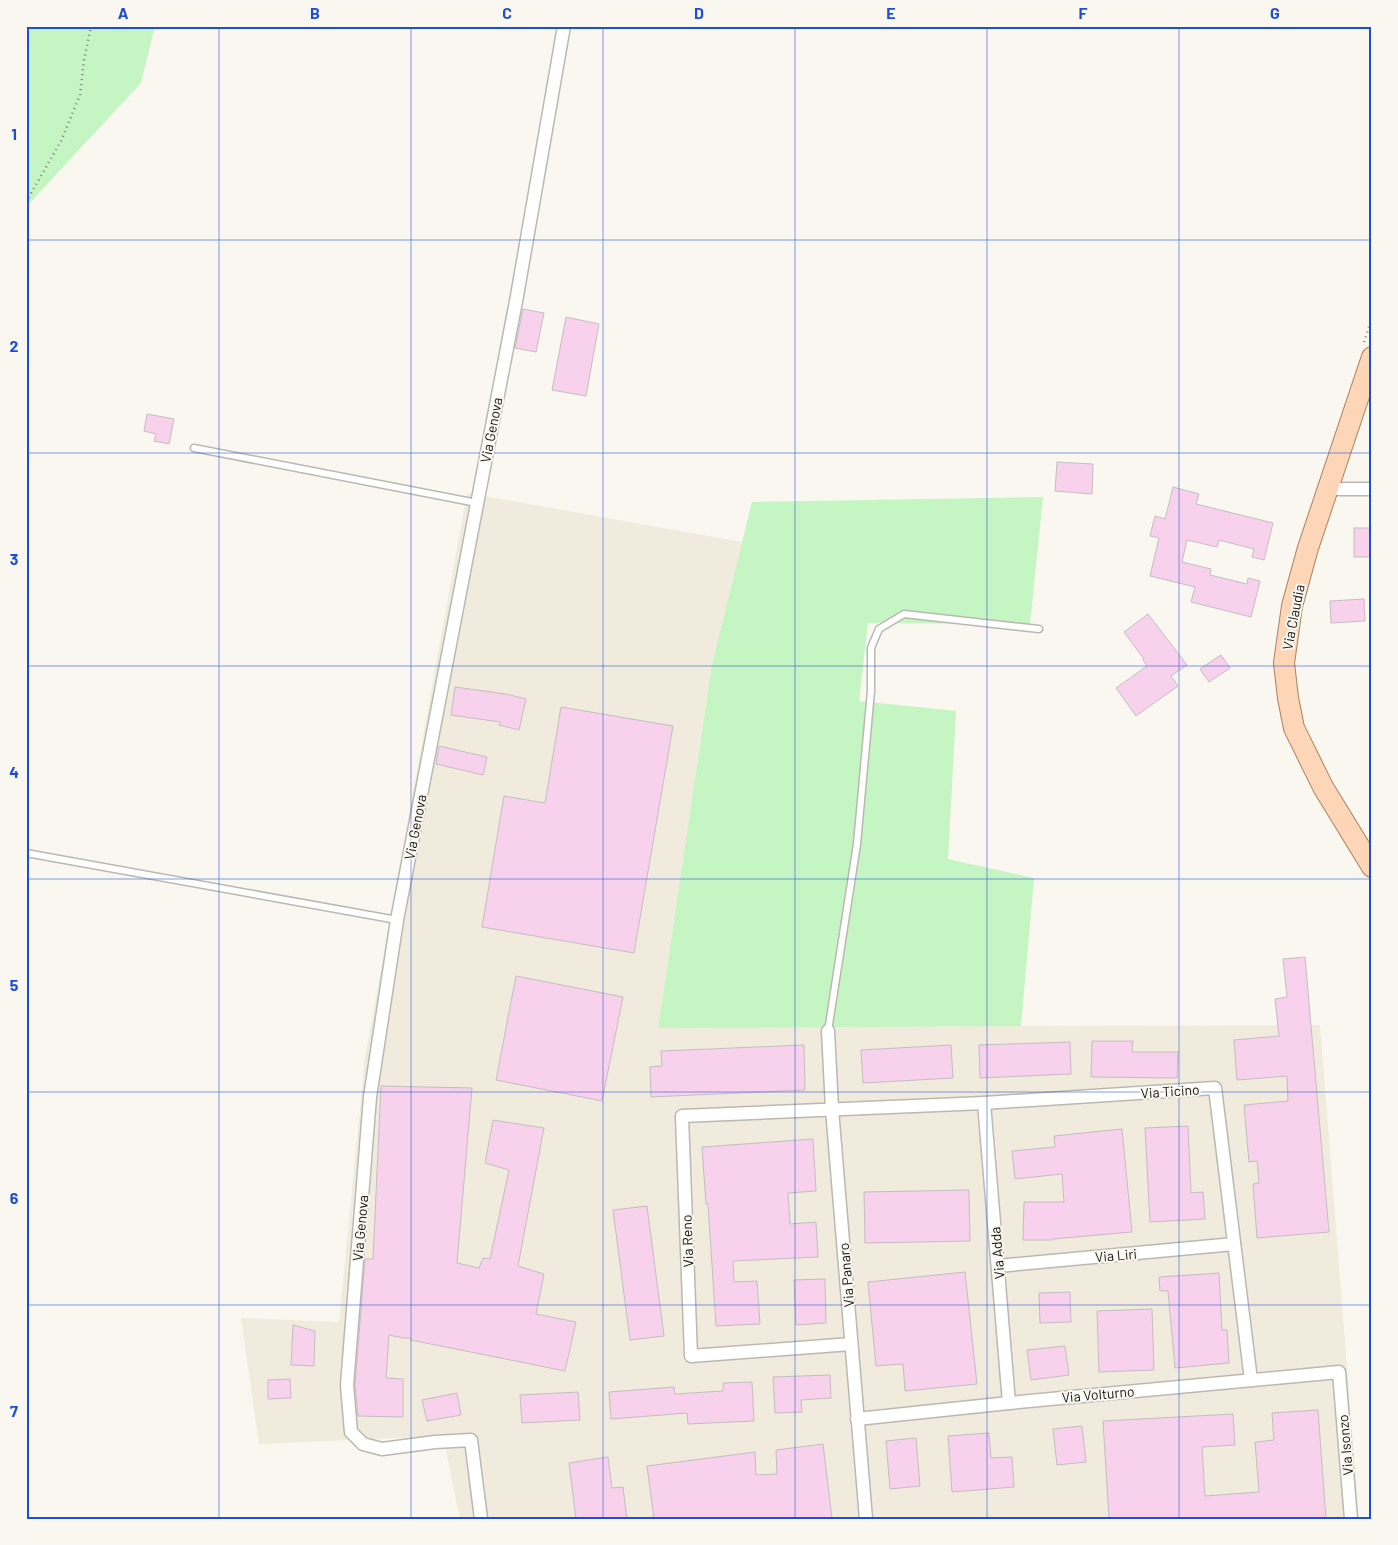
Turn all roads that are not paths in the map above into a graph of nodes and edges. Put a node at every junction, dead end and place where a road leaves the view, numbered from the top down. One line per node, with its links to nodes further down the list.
1 (564, 26): 7 (street, Via Genova)
2 (1367, 351): 3 (main road, Via Claudia)
3 (1368, 378): 5 (main road, Via Claudia)
4 (194, 448): 7 (lane)
5 (1328, 489): 6 (street); 10 (main road, Via Claudia)
6 (1372, 489)
7 (477, 503): 11 (street, Via Genova)
8 (1039, 629): 12 (lane)
9 (26, 853): 11 (lane)
10 (1372, 867)
11 (397, 920): 22 (street, Via Genova)
12 (828, 1031): 14 (street, Via Panaro)
13 (984, 1103): 14 (street, Via Ticino); 15 (street, Via Ticino); 16 (street, Via Adda)
14 (832, 1109): 17 (street, Via Panaro); 17 (street, Via Reno)
15 (1234, 1244): 16 (street, Via Liri); 19 (street, Via Ticino)
16 (998, 1266): 20 (street, Via Adda)
17 (851, 1344): 21 (street, Via Panaro)
18 (1339, 1372): 19 (street, Via Volturno); 24 (street, Via Isonzo)
19 (1251, 1380): 20 (street, Via Volturno)
20 (1009, 1403): 21 (street, Via Volturno)
21 (857, 1419): 23 (street, Via Panaro)
22 (481, 1519)
23 (866, 1519)
24 (1351, 1519)

